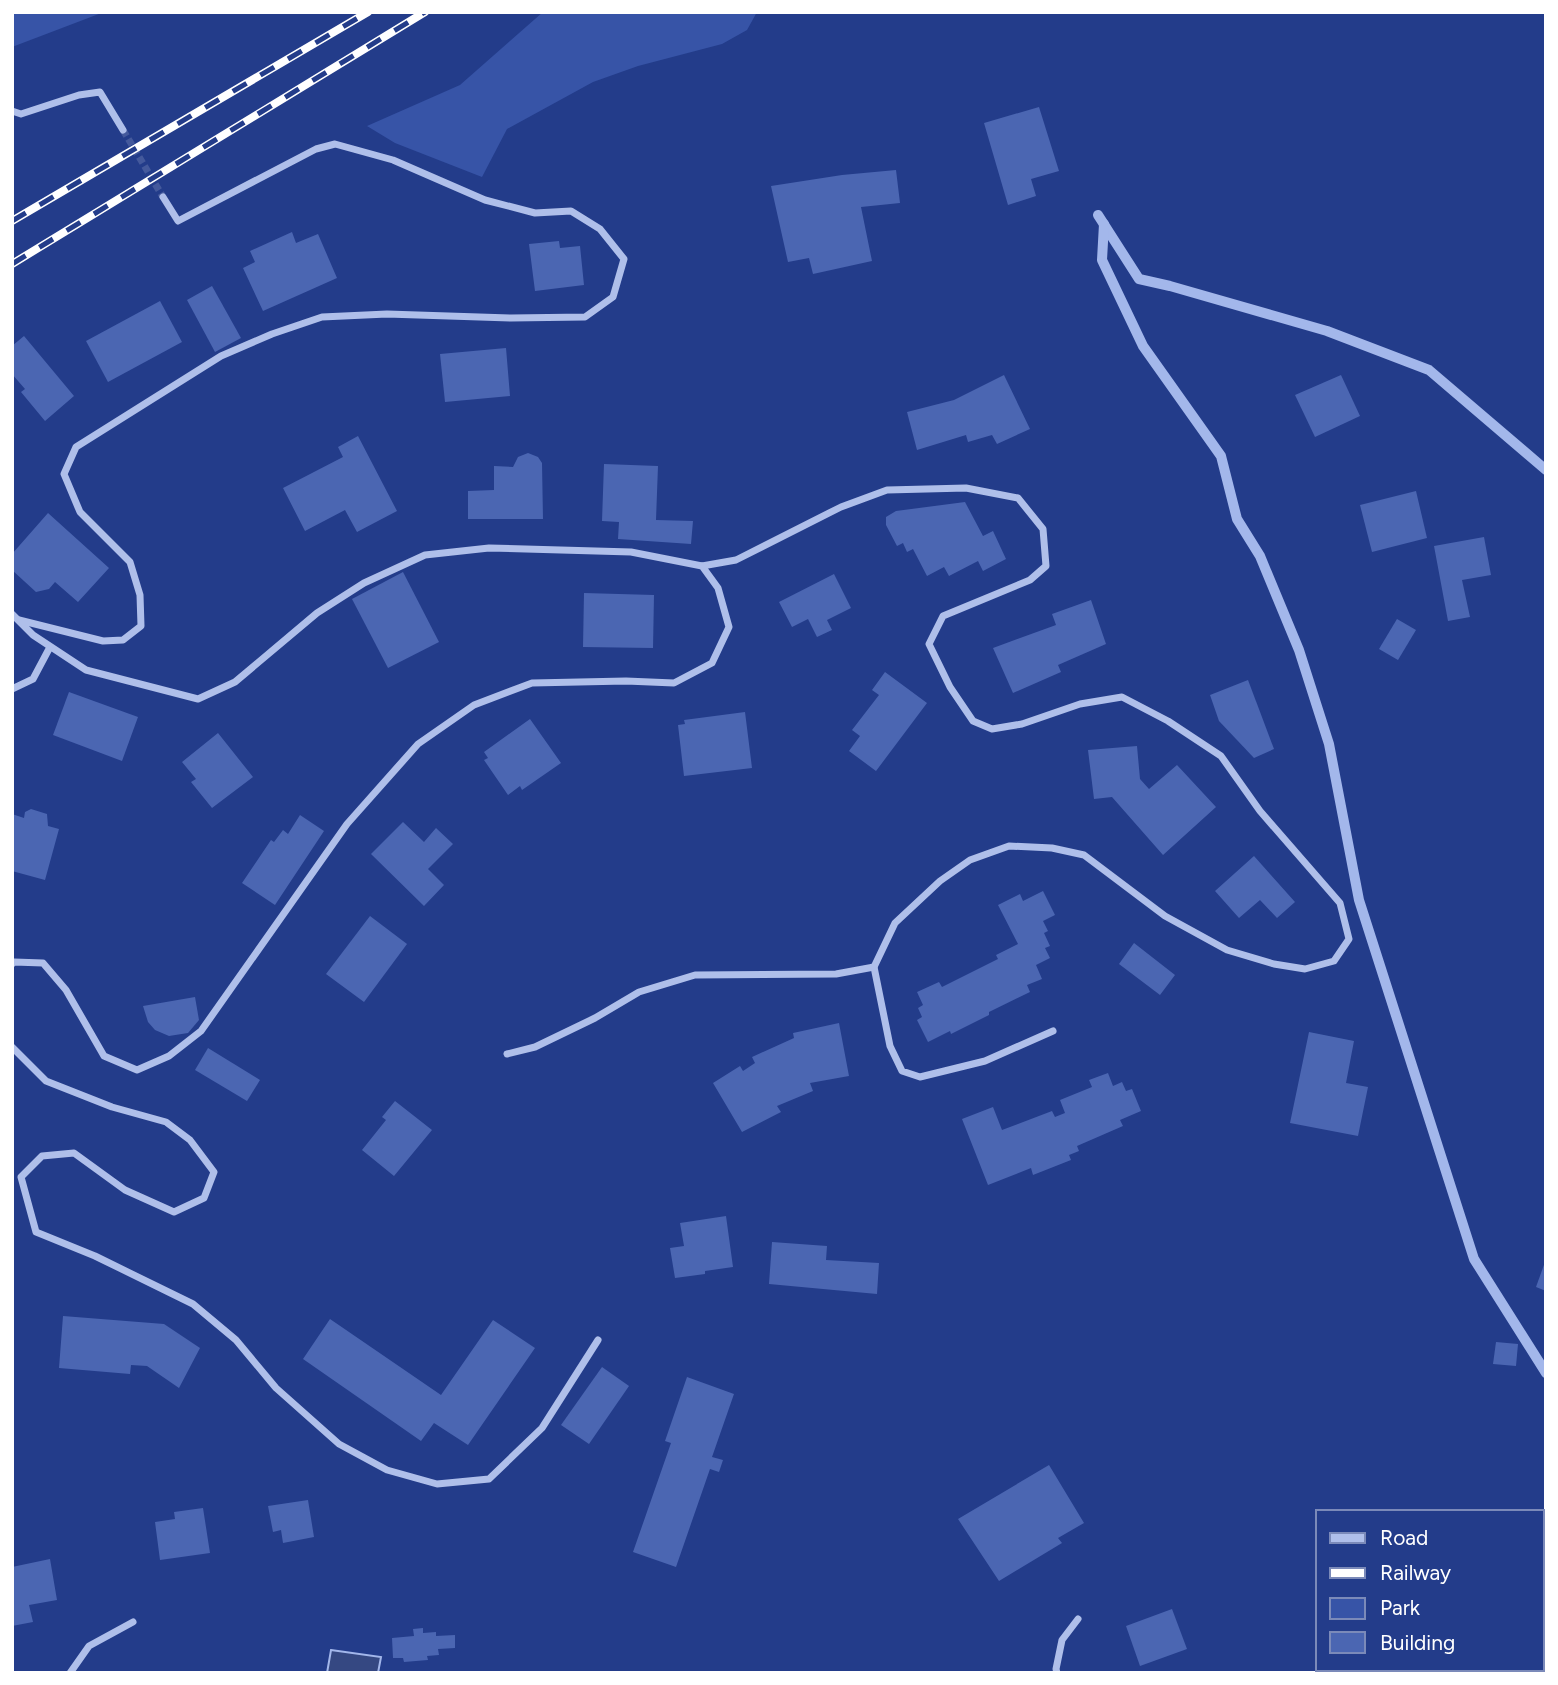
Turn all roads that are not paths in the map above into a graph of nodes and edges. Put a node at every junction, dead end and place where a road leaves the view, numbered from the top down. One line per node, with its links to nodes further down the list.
1 (12, 111): 2 (street)
2 (123, 130)
3 (163, 197): 5 (street)
4 (702, 566): 6 (street); 8 (street); 9 (street)
5 (15, 617): 6 (street)
6 (50, 647): 7 (street)
7 (12, 689)
8 (12, 964)
9 (874, 967): 10 (street); 12 (street)
10 (1053, 1031)
11 (12, 1048): 13 (street)
12 (506, 1054)
13 (598, 1340)
14 (1078, 1619): 17 (street)
15 (133, 1622): 16 (street)
16 (70, 1673)
17 (1057, 1673)

